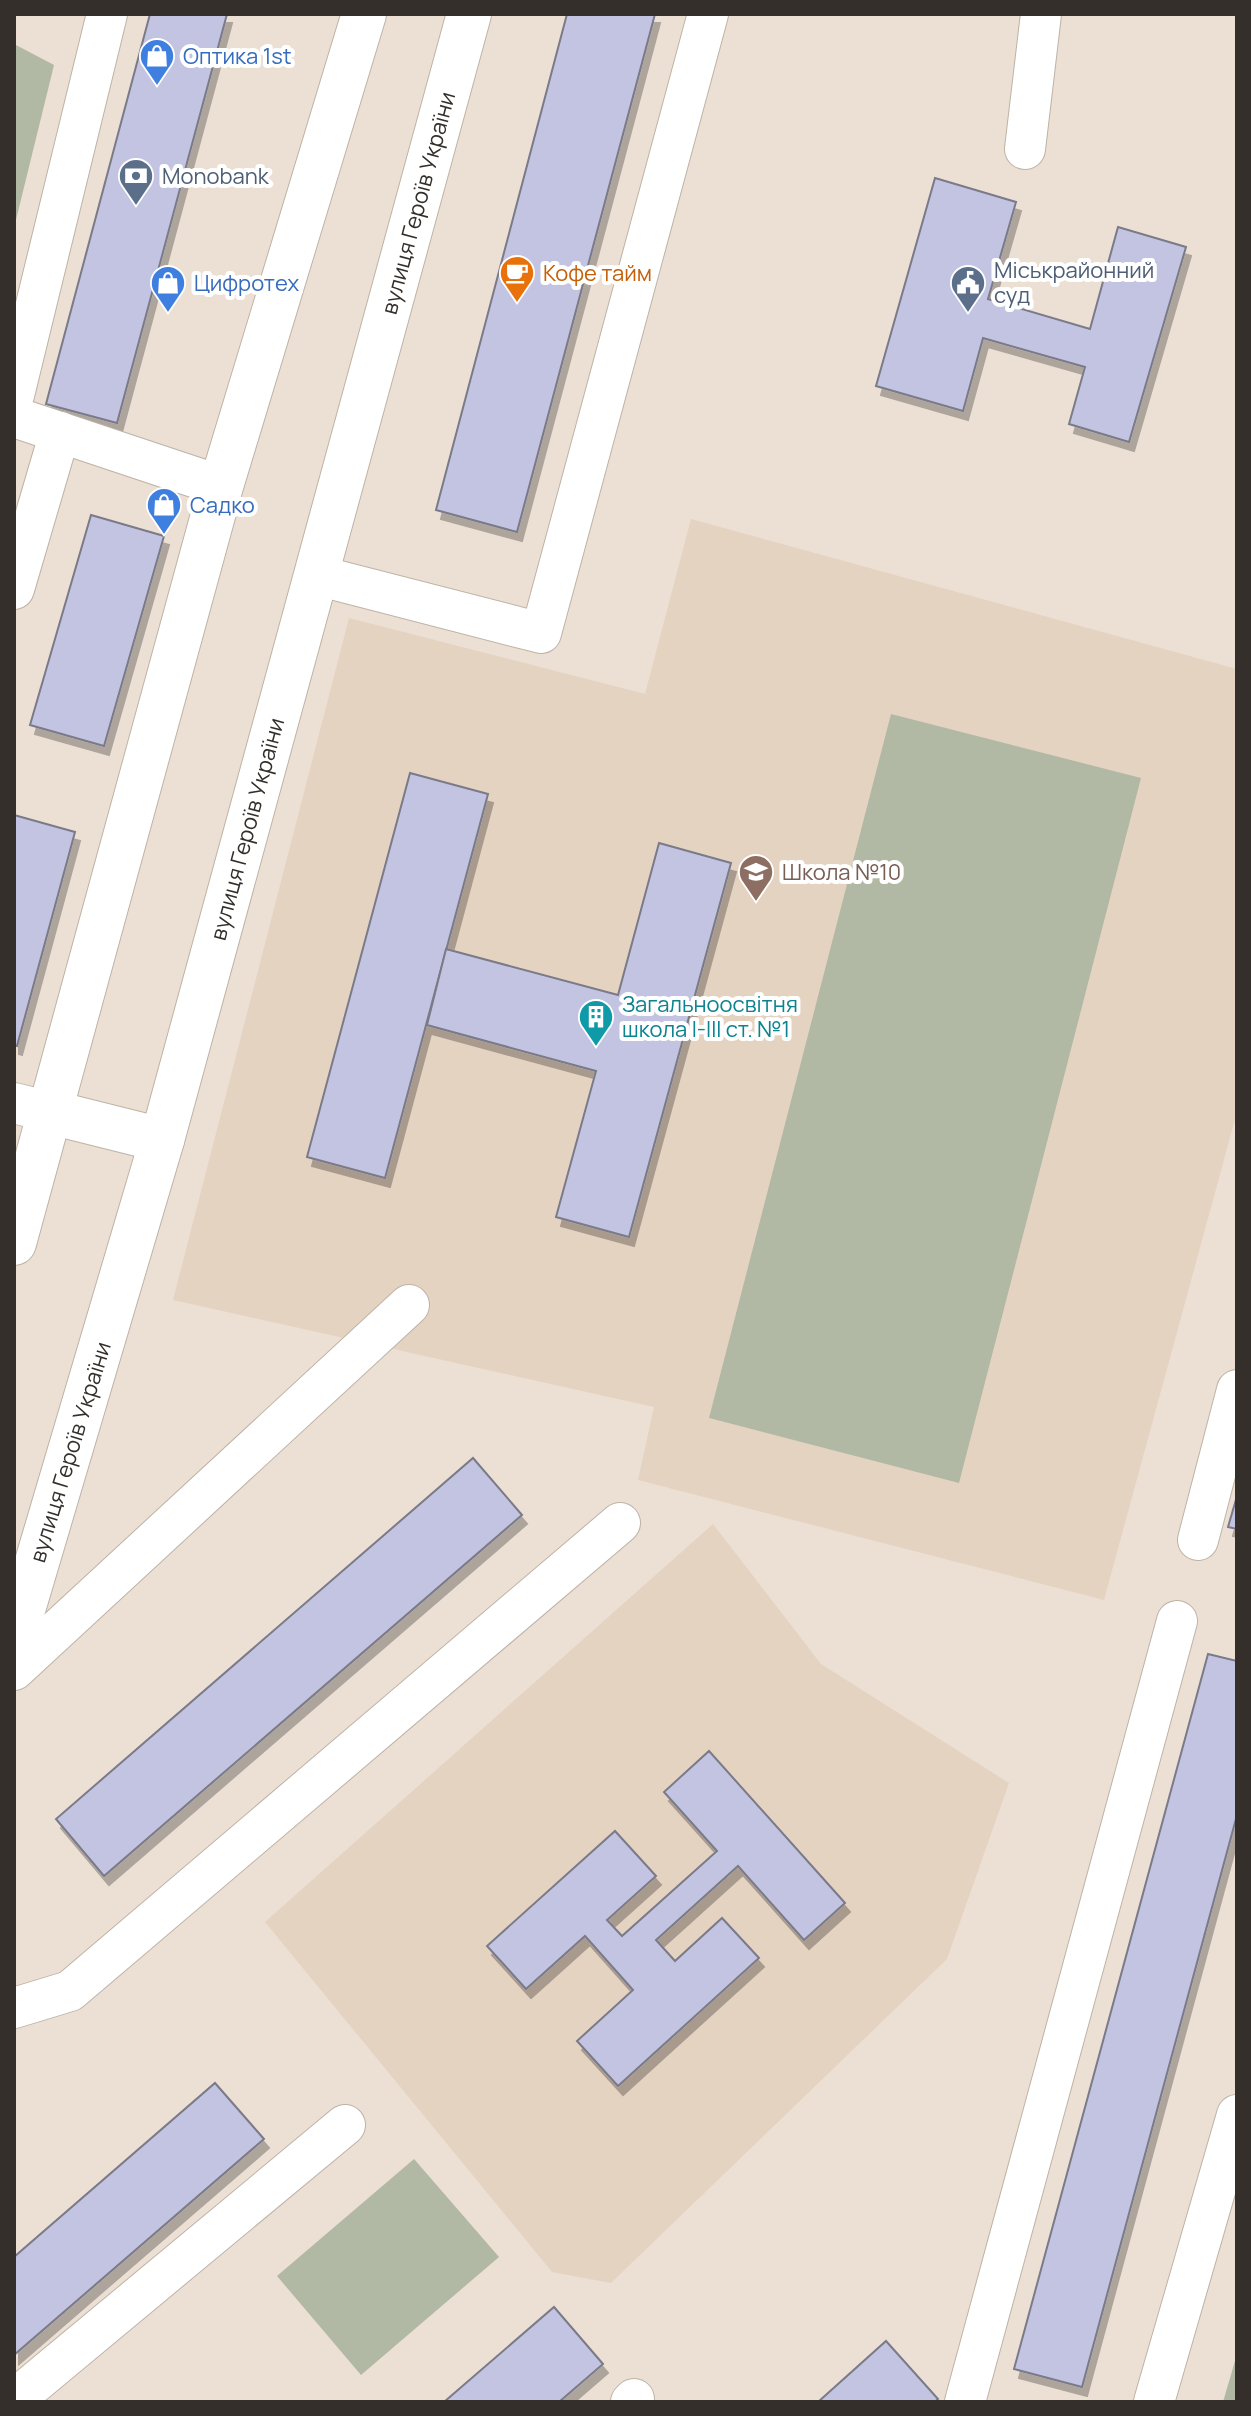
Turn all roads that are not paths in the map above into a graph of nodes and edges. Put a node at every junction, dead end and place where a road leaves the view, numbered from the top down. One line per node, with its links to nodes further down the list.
1 (107, 14): 7 (street)
2 (364, 14): 10 (main road)
3 (469, 14): 11 (main road, вулиця Героїв України)
4 (708, 14): 11 (street)
5 (1041, 14): 6 (street)
6 (1025, 149)
7 (14, 395)
8 (14, 417): 9 (street)
9 (60, 432): 10 (street); 12 (street)
10 (221, 486): 13 (main road)
11 (316, 575): 14 (main road, вулиця Героїв України)
12 (14, 589)
13 (32, 1108): 14 (main road); 15 (main road)
14 (162, 1140): 21 (main road, вулиця Героїв України)
15 (14, 1243)
16 (409, 1305): 22 (street)
17 (1237, 1390): 19 (street)
18 (620, 1523): 23 (street)
19 (1198, 1540)
20 (1177, 1621): 27 (street)
21 (14, 1640)
22 (14, 1670)
23 (14, 2008)
24 (1237, 2115): 28 (street)
25 (345, 2125): 26 (street)
26 (14, 2400)
27 (965, 2402)
28 (1154, 2402)

